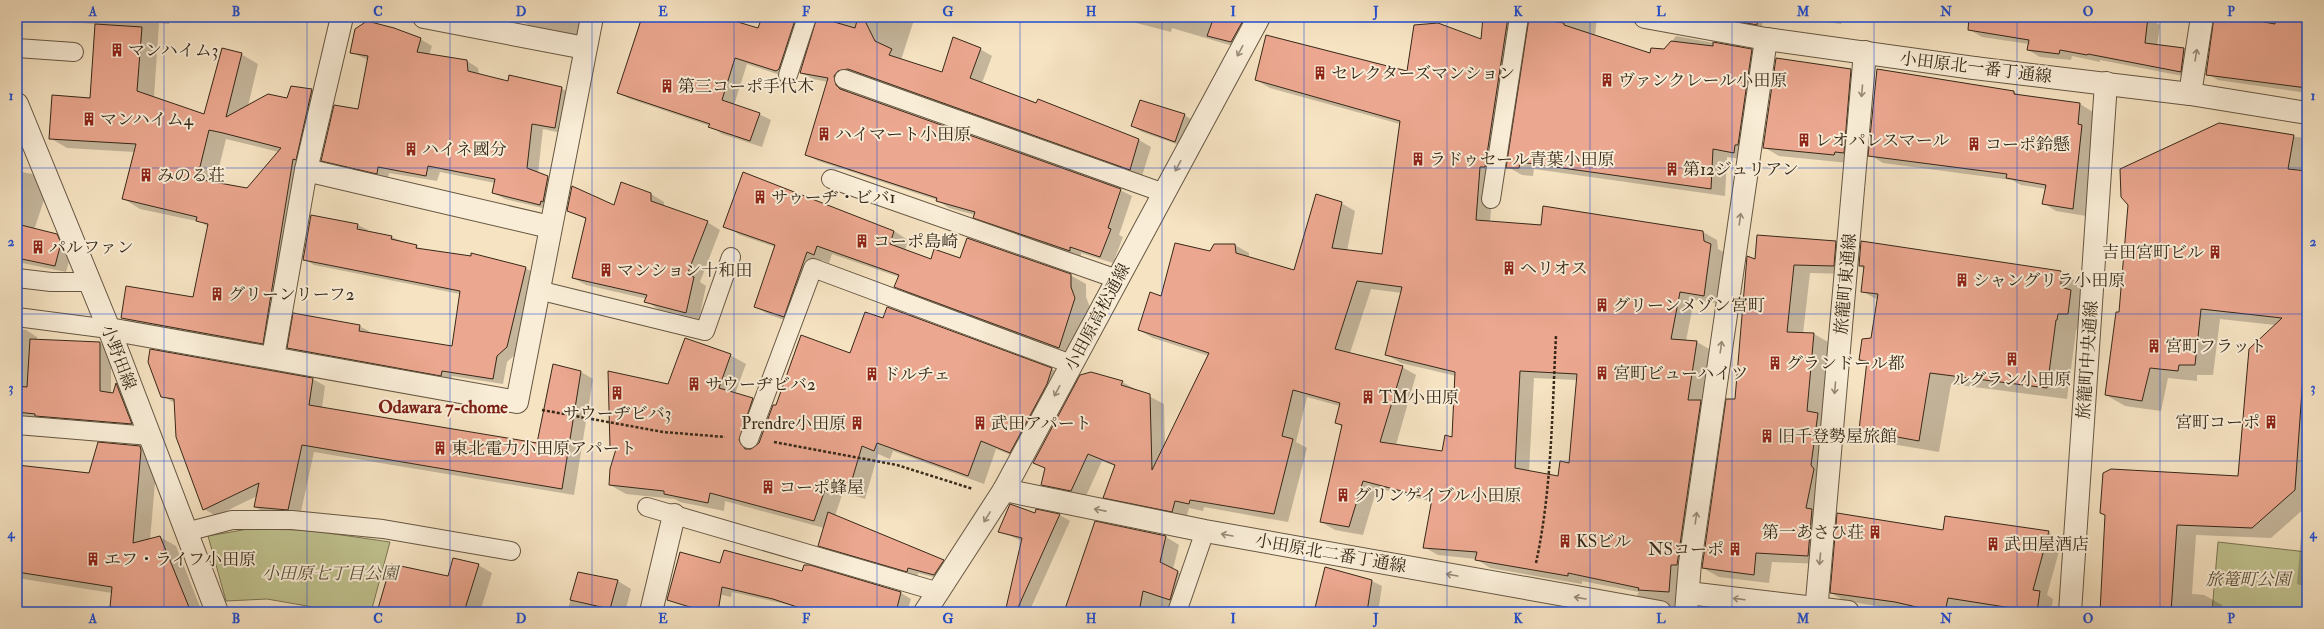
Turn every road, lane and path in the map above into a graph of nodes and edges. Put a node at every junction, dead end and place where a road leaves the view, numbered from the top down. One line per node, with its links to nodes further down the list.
1 (342, 17): 20 (street)
2 (424, 17): 11 (street)
3 (592, 17): 11 (street)
4 (807, 17): 14 (lane)
5 (1258, 17): 22 (street, 小田原高松通線, one-way to 22)
6 (1519, 17): 23 (lane)
7 (1645, 17): 9 (street, 小田原北一番丁通線)
8 (2202, 17): 17 (street, one-way to 8)
9 (1766, 38): 13 (street, 小田原北一番丁通線); 46 (street, one-way to 9)
10 (17, 48): 12 (lane)
11 (585, 48): 24 (street)
12 (74, 52)
13 (1865, 52): 16 (street, 小田原北一番丁通線); 47 (street, 旅籠町東通線, one-way to 47)
14 (788, 74)
15 (844, 79): 22 (lane)
16 (2106, 83): 17 (street, 小田原北一番丁通線); 54 (street, 旅籠町中央通線)
17 (2190, 94): 18 (street, 小田原北一番丁通線)
18 (2307, 113)
19 (19, 114): 28 (street, 小野田線)
20 (306, 170): 24 (street); 33 (street)
21 (831, 179): 27 (lane)
22 (1164, 193): 27 (street, 小田原高松通線)
23 (1491, 199)
24 (550, 227): 29 (street)
25 (731, 257): 29 (lane)
26 (17, 278): 28 (lane)
27 (1117, 279): 34 (street, 小田原高松通線)
28 (89, 282): 31 (street, 小野田線)
29 (538, 290): 33 (street)
30 (17, 317): 31 (lane)
31 (109, 329): 33 (street); 36 (street, 小野田線)
32 (1556, 336): 44 (path)
33 (273, 357)
34 (1071, 364): 37 (lane); 38 (street, 小田原高松通線, one-way to 38)
35 (17, 426): 36 (lane)
36 (150, 436): 42 (street, 小野田線)
37 (749, 439)
38 (1004, 490): 41 (street, 小田原北二番丁通線, one-way to 38); 45 (street, 小田原高松通線, one-way to 45)
39 (647, 507): 40 (lane)
40 (674, 515): 45 (lane); 49 (street)
41 (1205, 531): 44 (street, 小田原北二番丁通線, one-way to 41); 51 (lane)
42 (186, 532): 43 (lane); 48 (street, 小野田線)
43 (511, 551)
44 (1531, 589): 52 (street, 小田原北二番丁通線, one-way to 44)
45 (939, 592): 50 (street, 小田原高松通線)
46 (1687, 602): 47 (street, one-way to 46)
47 (1816, 610): 53 (street)
48 (217, 612)
49 (650, 612)
50 (925, 612)
51 (1177, 612)
52 (1660, 612)
53 (1848, 612)
54 (2070, 612)

